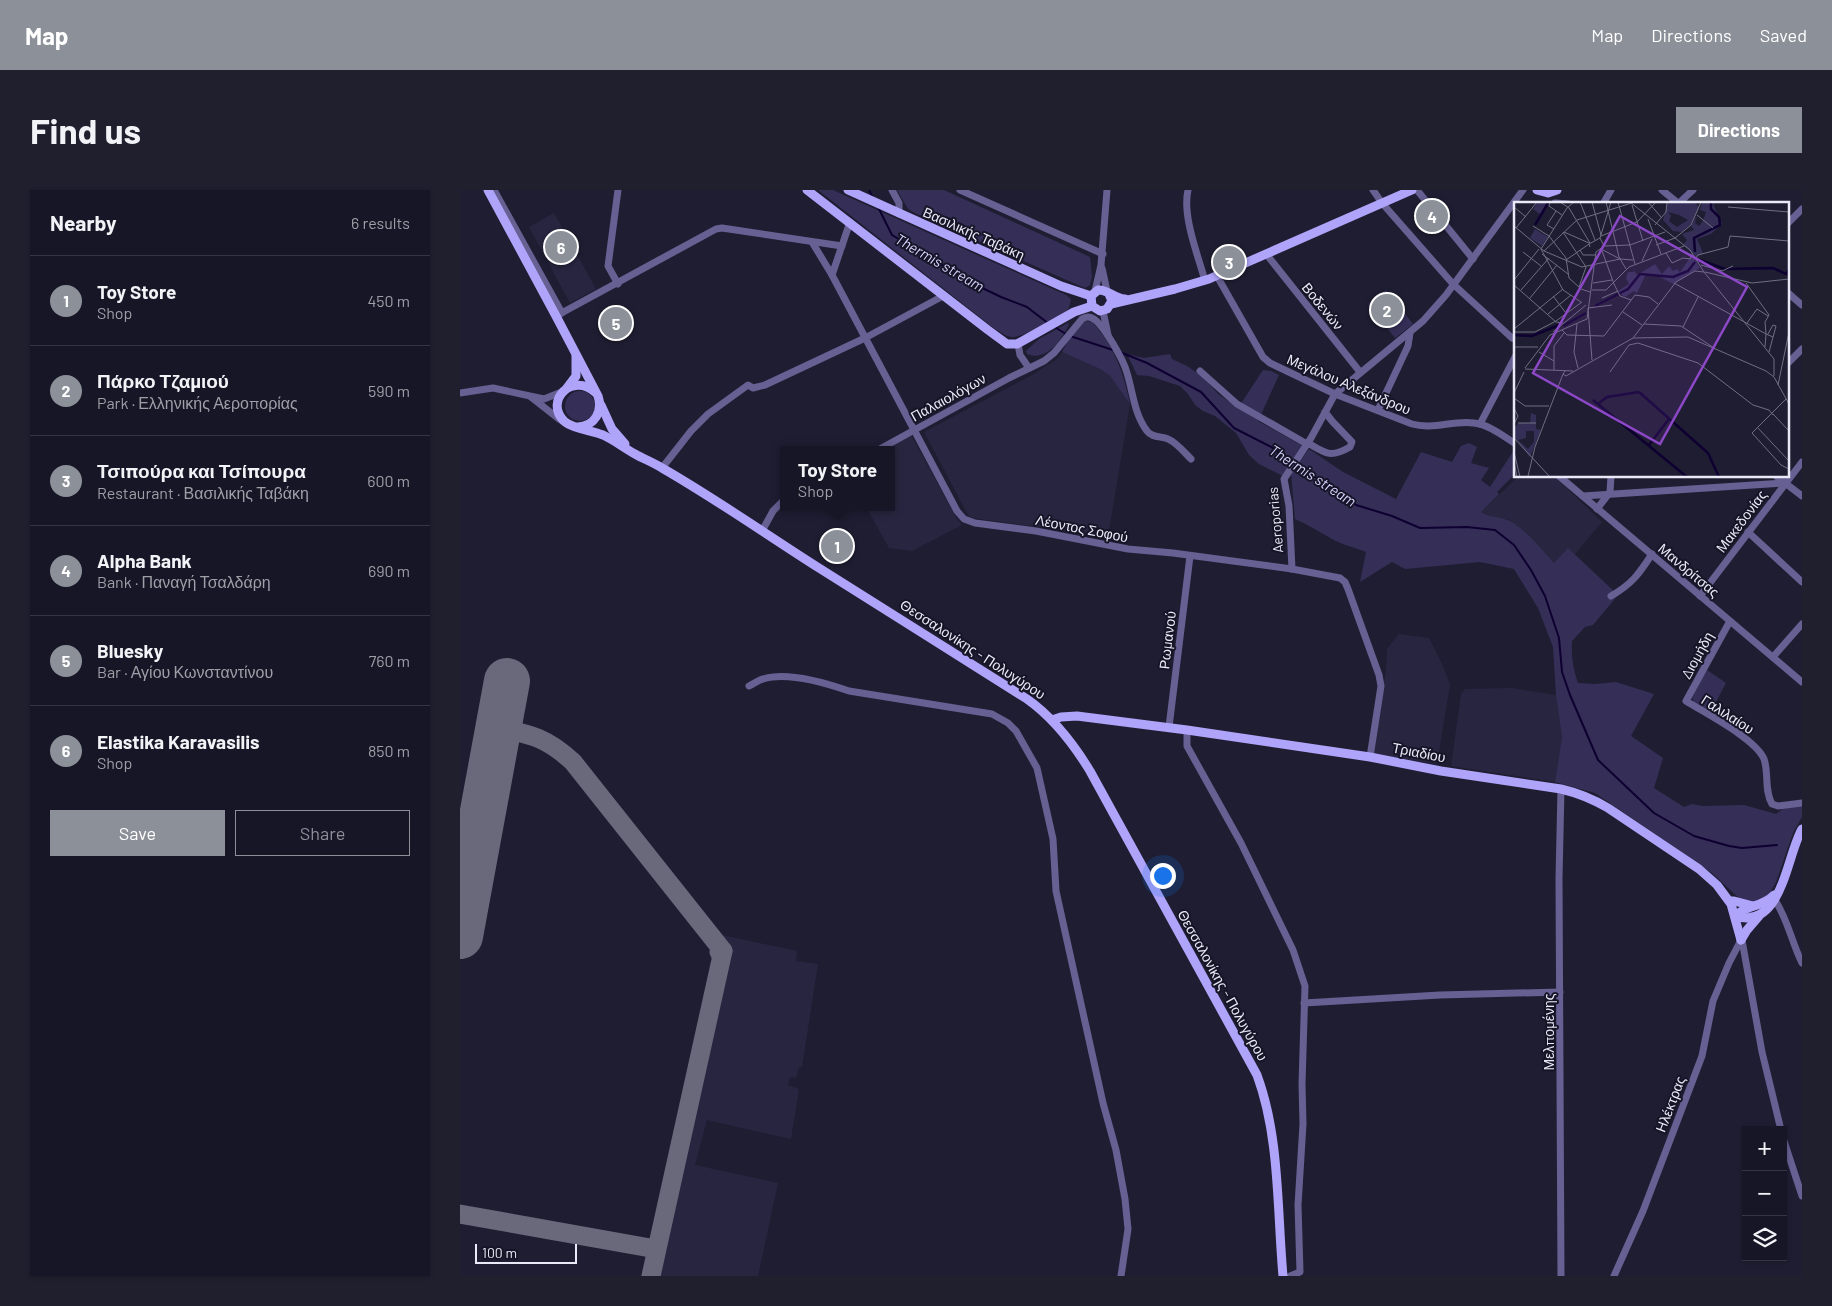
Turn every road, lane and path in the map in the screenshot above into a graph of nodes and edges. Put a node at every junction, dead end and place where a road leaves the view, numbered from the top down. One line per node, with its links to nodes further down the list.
1 (488, 190): 48 (main road)
2 (494, 190): 48 (street)
3 (618, 190): 37 (street)
4 (807, 190): 27 (main road)
5 (848, 190): 25 (main road, Βασιλικής Ταβάκη)
6 (892, 190): 25 (street)
7 (960, 190): 19 (street)
8 (1107, 190): 30 (street)
9 (1188, 190): 36 (street)
10 (1373, 190): 23 (street)
11 (1412, 190): 23 (main road)
12 (1417, 190): 32 (street)
13 (1537, 190): 17 (main road)
14 (1611, 190): 20 (street)
15 (1662, 190): 21 (street)
16 (1693, 190): 22 (street)
17 (1553, 191)
18 (1521, 192): 32 (street, Aeroporias)
19 (975, 193): 30 (street)
20 (1604, 202)
21 (1677, 202)
22 (1681, 202)
23 (1382, 203): 31 (main road); 38 (street)
24 (1802, 209): 26 (street)
25 (899, 214): 40 (main road, Βασιλικής Ταβάκη)
26 (1790, 221)
27 (850, 222): 29 (street); 42 (main road)
28 (812, 242): 29 (street); 34 (street, Λέοντος Σοφού); 37 (street)
29 (842, 246): 34 (street)
30 (1102, 254): 33 (street)
31 (1267, 255): 35 (main road); 60 (street, Βοδενών)
32 (1473, 258): 38 (street, Aeroporias)
33 (1102, 265): 39 (street); 40 (street)
34 (832, 275): 50 (street, Λέοντος Σοφού)
35 (1217, 276): 36 (main road); 64 (street, Μεγάλου Αλεξάνδρου)
36 (1205, 281): 43 (main road)
37 (618, 284): 48 (street)
38 (1454, 284): 49 (street, Aeroporias); 52 (street)
39 (1108, 292): 40 (main road); 43 (main road); 44 (main road)
40 (1093, 294): 46 (main road)
41 (1790, 295): 45 (street)
42 (943, 296): 50 (street); 53 (main road)
43 (1130, 299): 44 (main road)
44 (1111, 304): 47 (main road)
45 (1802, 304)
46 (1092, 306): 47 (main road); 53 (main road)
47 (1103, 310): 51 (street)
48 (559, 315): 55 (main road)
49 (1410, 333): 60 (street, Aeroporias); 67 (street)
50 (865, 338): 72 (street, Λέοντος Σοφού); 79 (street)
51 (1109, 338): 58 (street, Παλαιολόγων); 77 (street)
52 (1514, 338)
53 (1018, 344): 58 (street)
54 (1802, 349): 57 (street)
55 (576, 353): 61 (main road); 63 (main road)
56 (1514, 359): 70 (street)
57 (1790, 361)
58 (1029, 368): 72 (street, Παλαιολόγων)
59 (1200, 371): 74 (street)
60 (1360, 372): 64 (street, Aeroporias)
61 (566, 389): 63 (main road); 65 (street); 69 (main road)
62 (460, 392): 65 (street)
63 (595, 392): 66 (main road)
64 (1335, 394): 67 (street, Μεγάλου Αλεξάνδρου); 68 (street, Aeroporias)
65 (530, 397): 69 (street)
66 (600, 401): 71 (main road); 76 (main road, Θεσσαλονίκης - Πολυγύρου)
67 (1378, 410): 70 (street, Μεγάλου Αλεξάνδρου)
68 (1325, 412): 74 (street, Aeroporias); 74 (street)
69 (566, 423): 71 (main road)
70 (1480, 424): 73 (street, Μεγάλου Αλεξάνδρου)
71 (578, 427): 76 (main road, Θεσσαλονίκης - Πολυγύρου)
72 (914, 430): 75 (street, Παλαιολόγων); 94 (street, Λέοντος Σοφού)
73 (1514, 443)
74 (1308, 444): 95 (street, Aeroporias)
75 (885, 446)
76 (636, 455): 79 (main road, Θεσσαλονίκης - Πολυγύρου)
77 (1191, 459)
78 (1802, 462): 80 (street, Μακεδονίας)
79 (662, 468): 91 (main road, Θεσσαλονίκης - Πολυγύρου)
80 (1790, 477)
81 (1562, 478): 87 (street, Μανδρίτσας)
82 (1611, 478): 86 (street)
83 (1779, 478): 85 (street)
84 (1789, 478): 85 (street, Μακεδονίας)
85 (1785, 483): 86 (street); 88 (street); 92 (street, Μακεδονίας)
86 (1609, 494): 87 (street); 90 (street)
87 (1583, 496): 90 (street, Μανδρίτσας)
88 (1802, 496)
89 (780, 504): 91 (street)
90 (1598, 509): 93 (street, Μανδρίτσας)
91 (762, 532): 105 (main road, Θεσσαλονίκης - Πολυγύρου)
92 (1748, 532): 96 (street); 98 (street, Μακεδονίας)
93 (1652, 554): 97 (street); 98 (street, Μανδρίτσας)
94 (1190, 556): 95 (street, Λέοντος Σοφού); 106 (street, Ρωμανού)
95 (1292, 569): 108 (street, Λέοντος Σοφού)
96 (1802, 582)
97 (1611, 596)
98 (1700, 596): 99 (street, Μανδρίτσας)
99 (1730, 621): 101 (street, Μανδρίτσας); 104 (street, Διομήδη)
100 (1802, 624): 101 (street)
101 (1773, 657): 102 (street, Μανδρίτσας)
102 (1802, 682)
103 (749, 686): 125 (street)
104 (1686, 701): 110 (street, Γαλιλαίου)
105 (1052, 720): 106 (main road, Τριαδίου); 126 (main road, Θεσσαλονίκης - Πολυγύρου)
106 (1169, 728): 107 (main road, Τριαδίου)
107 (1187, 730): 108 (main road, Τριαδίου); 121 (street)
108 (1370, 757): 109 (main road, Τριαδίου)
109 (1561, 789): 115 (main road, Τριαδίου); 120 (street, Μελπομένης)
110 (1802, 802)
111 (1802, 830): 112 (main road)
112 (1799, 841): 113 (main road)
113 (1781, 884): 114 (main road); 116 (main road)
114 (1775, 900): 116 (main road); 119 (street)
115 (1730, 901): 116 (main road); 117 (main road, Τριαδίου)
116 (1758, 911): 117 (main road); 118 (main road)
117 (1736, 916): 118 (main road, Τριαδίου)
118 (1742, 940): 122 (street); 129 (street, Ηλέκτρας)
119 (1802, 963)
120 (1560, 992): 121 (street); 128 (street, Μελπομένης)
121 (1304, 1003): 127 (street)
122 (1780, 1126)
123 (1787, 1150): 124 (street)
124 (1802, 1196)
125 (1121, 1276)
126 (1283, 1276)
127 (1290, 1276)
128 (1561, 1276)
129 (1614, 1276)

